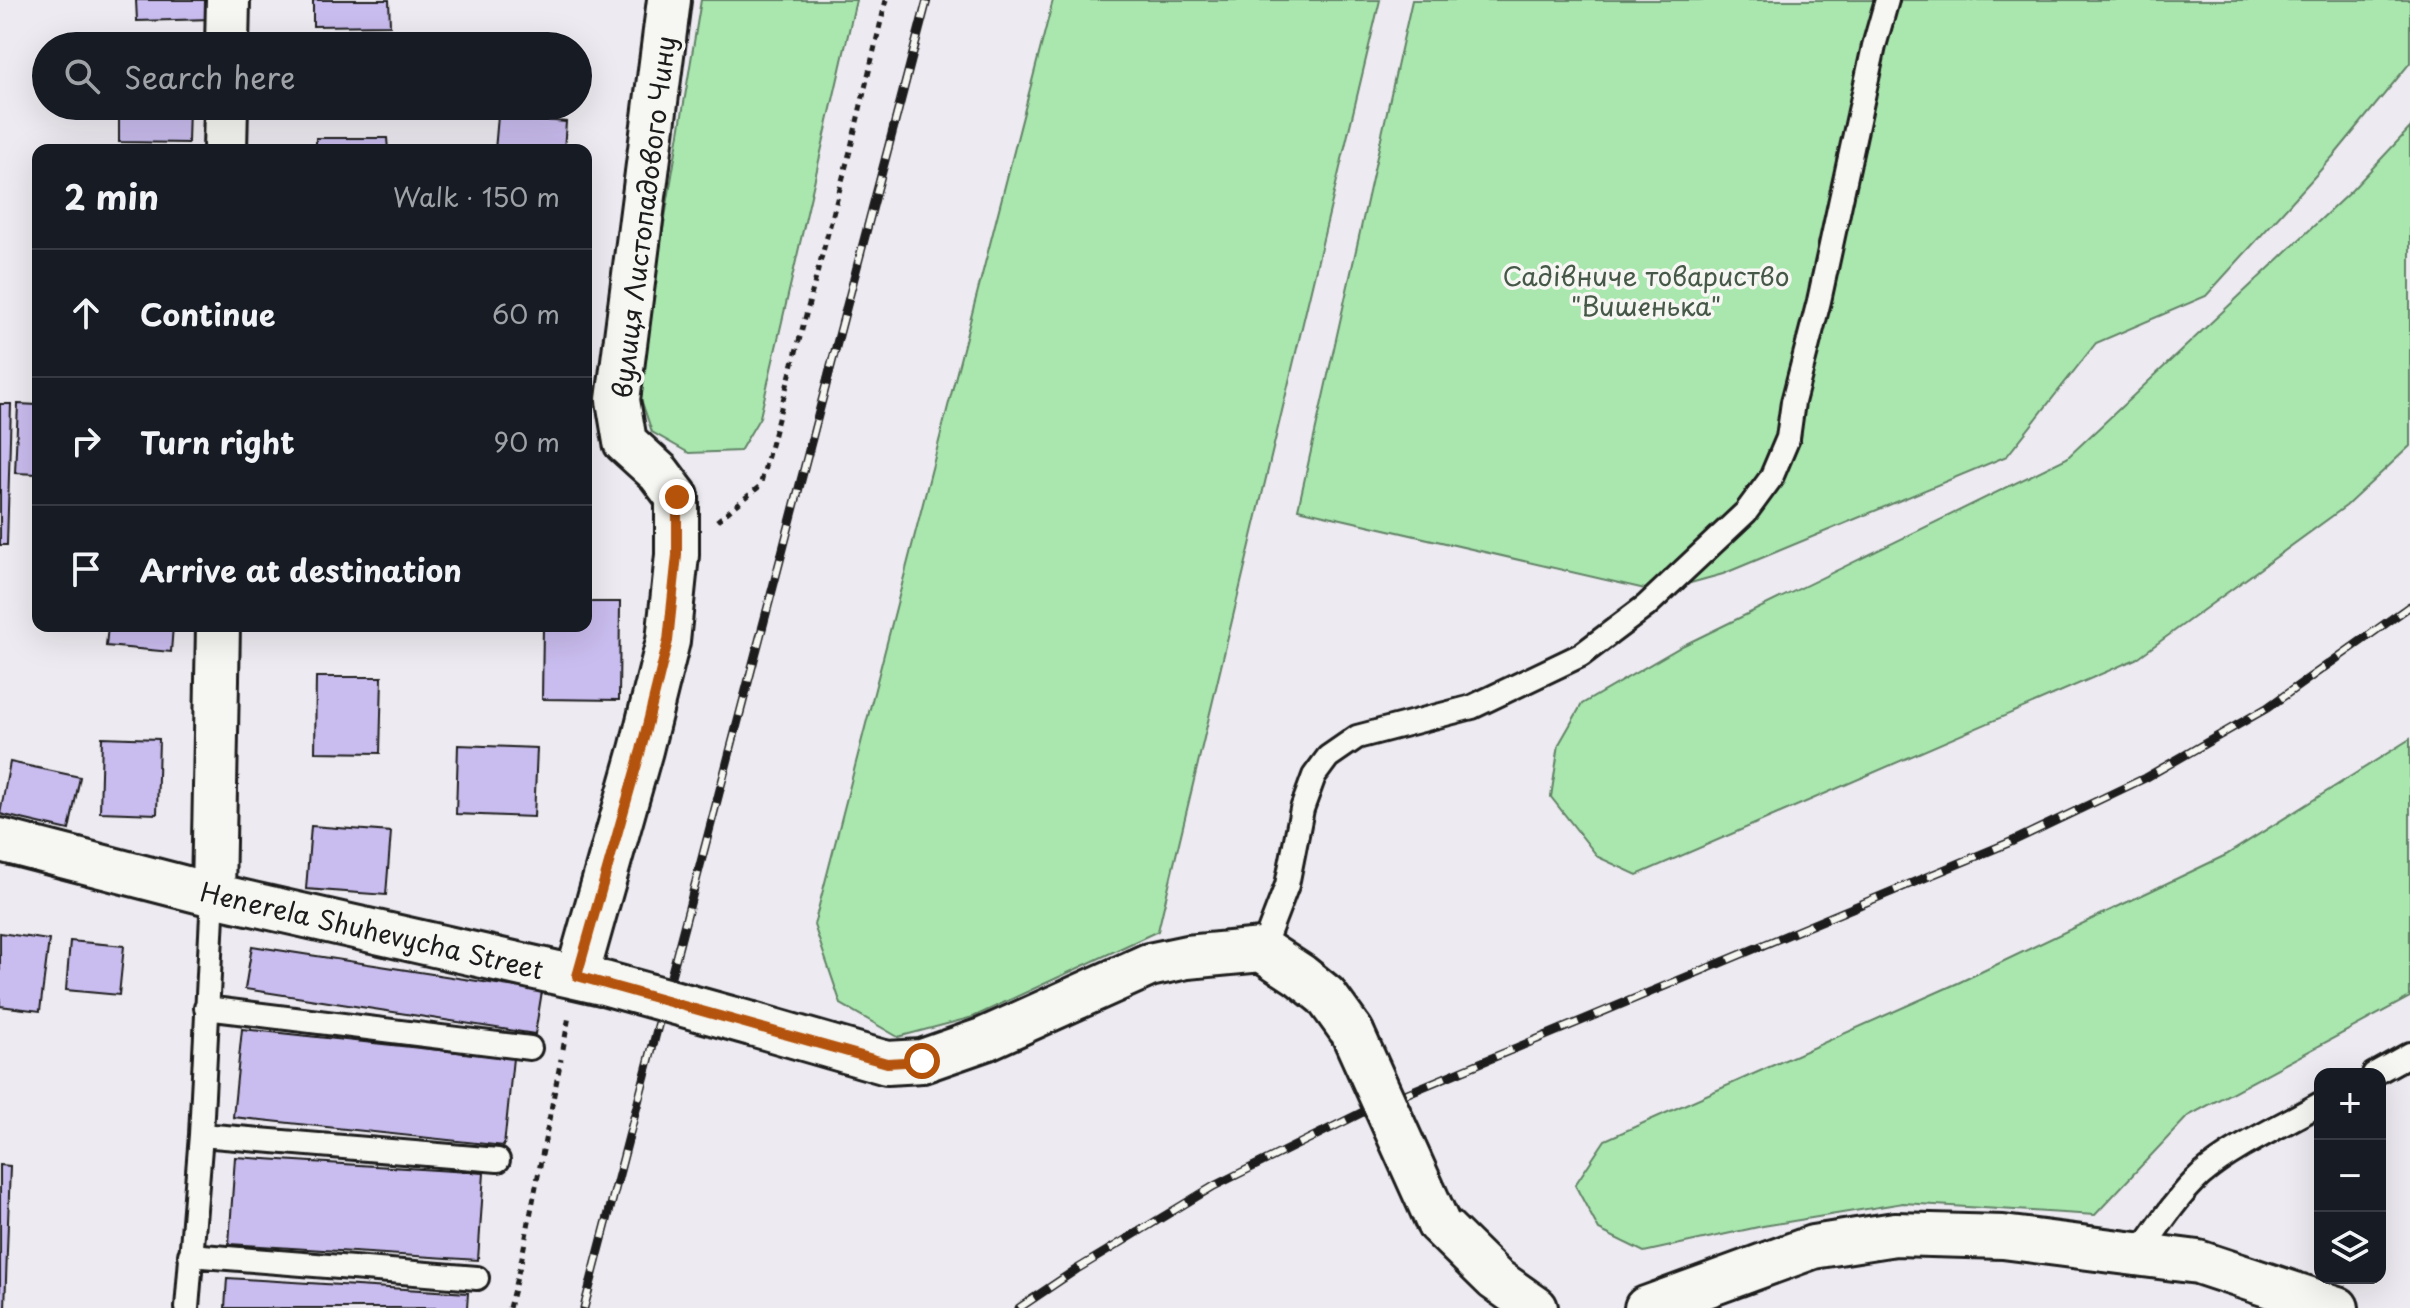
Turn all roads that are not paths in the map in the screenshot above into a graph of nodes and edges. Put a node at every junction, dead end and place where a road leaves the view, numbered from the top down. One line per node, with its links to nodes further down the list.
1 (228, 0): 4 (street)
2 (669, 0): 11 (street, вулиця Листопадового Чину)
3 (1887, 0): 10 (lane)
4 (227, 32)
5 (226, 120): 6 (street)
6 (225, 144)
7 (218, 632): 9 (street)
8 (0, 840): 9 (street, Henerela Shuhevycha Street)
9 (213, 895): 11 (street, Henerela Shuhevycha Street); 12 (lane)
10 (1262, 950): 11 (street, Henerela Shuhevycha Street, bridge); 23 (street, bridge)
11 (591, 980)
12 (206, 1008): 13 (lane); 17 (lane)
13 (530, 1048)
14 (2410, 1054): 15 (lane)
15 (2385, 1068)
16 (2314, 1107): 19 (lane)
17 (201, 1135): 18 (lane); 20 (lane)
18 (498, 1160)
19 (2139, 1254): 24 (street); 25 (street)
20 (190, 1255): 21 (lane); 22 (lane)
21 (477, 1278)
22 (187, 1308)
23 (1536, 1308)
24 (1646, 1308)
25 (2337, 1308)

